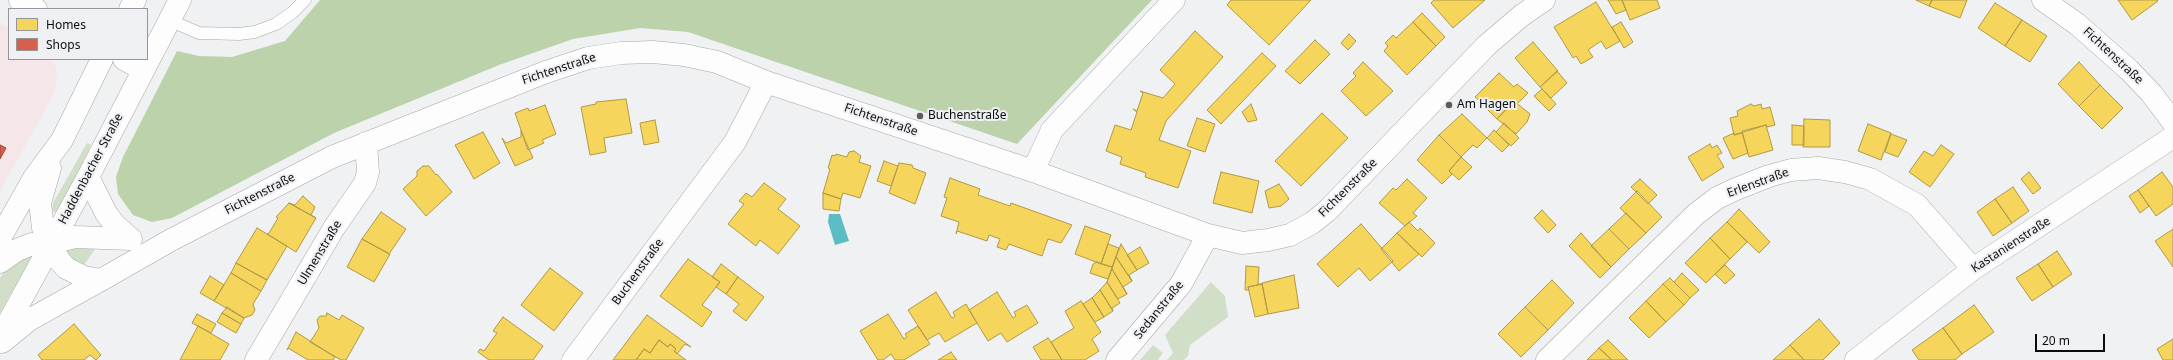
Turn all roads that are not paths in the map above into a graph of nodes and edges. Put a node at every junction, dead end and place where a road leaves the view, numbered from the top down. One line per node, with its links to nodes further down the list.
1 (20, 0): 8 (street)
2 (163, 0): 9 (street)
3 (180, 0): 9 (street, Haddenbacher Straße)
4 (305, 0): 9 (lane)
5 (1174, 0): 18 (street)
6 (1544, 0): 20 (street, Fichtenstraße)
7 (2044, 0): 14 (street, Fichtenstraße)
8 (34, 8)
9 (171, 21): 12 (street, Haddenbacher Straße)
10 (101, 60): 17 (street)
11 (126, 60): 12 (street)
12 (143, 70): 19 (street, Haddenbacher Straße)
13 (766, 82): 16 (street, Fichtenstraße); 18 (street, Fichtenstraße); 31 (street, Buchenstraße)
14 (2173, 122)
15 (2173, 137): 26 (street, Kastanienstraße)
16 (366, 143): 23 (street, Fichtenstraße); 30 (street, Ulmenstraße)
17 (57, 148): 21 (street); 24 (street)
18 (1034, 171): 20 (street, Fichtenstraße)
19 (88, 177): 22 (street); 24 (street, Haddenbacher Straße)
20 (1208, 235): 32 (street, Sedanstraße)
21 (0, 238)
22 (131, 239): 23 (street, Fichtenstraße); 24 (street, Fichtenstraße)
23 (171, 240): 27 (street, Fichtenstraße)
24 (51, 243): 25 (street, Fichtenstraße); 27 (street); 28 (street, Haddenbacher Straße)
25 (0, 262)
26 (1973, 269): 33 (street, Erlenstraße); 34 (street, Kastanienstraße)
27 (101, 280): 29 (street, Fichtenstraße)
28 (0, 338)
29 (0, 344)
30 (256, 360)
31 (573, 360)
32 (1117, 360)
33 (1547, 360)
34 (1856, 360)

